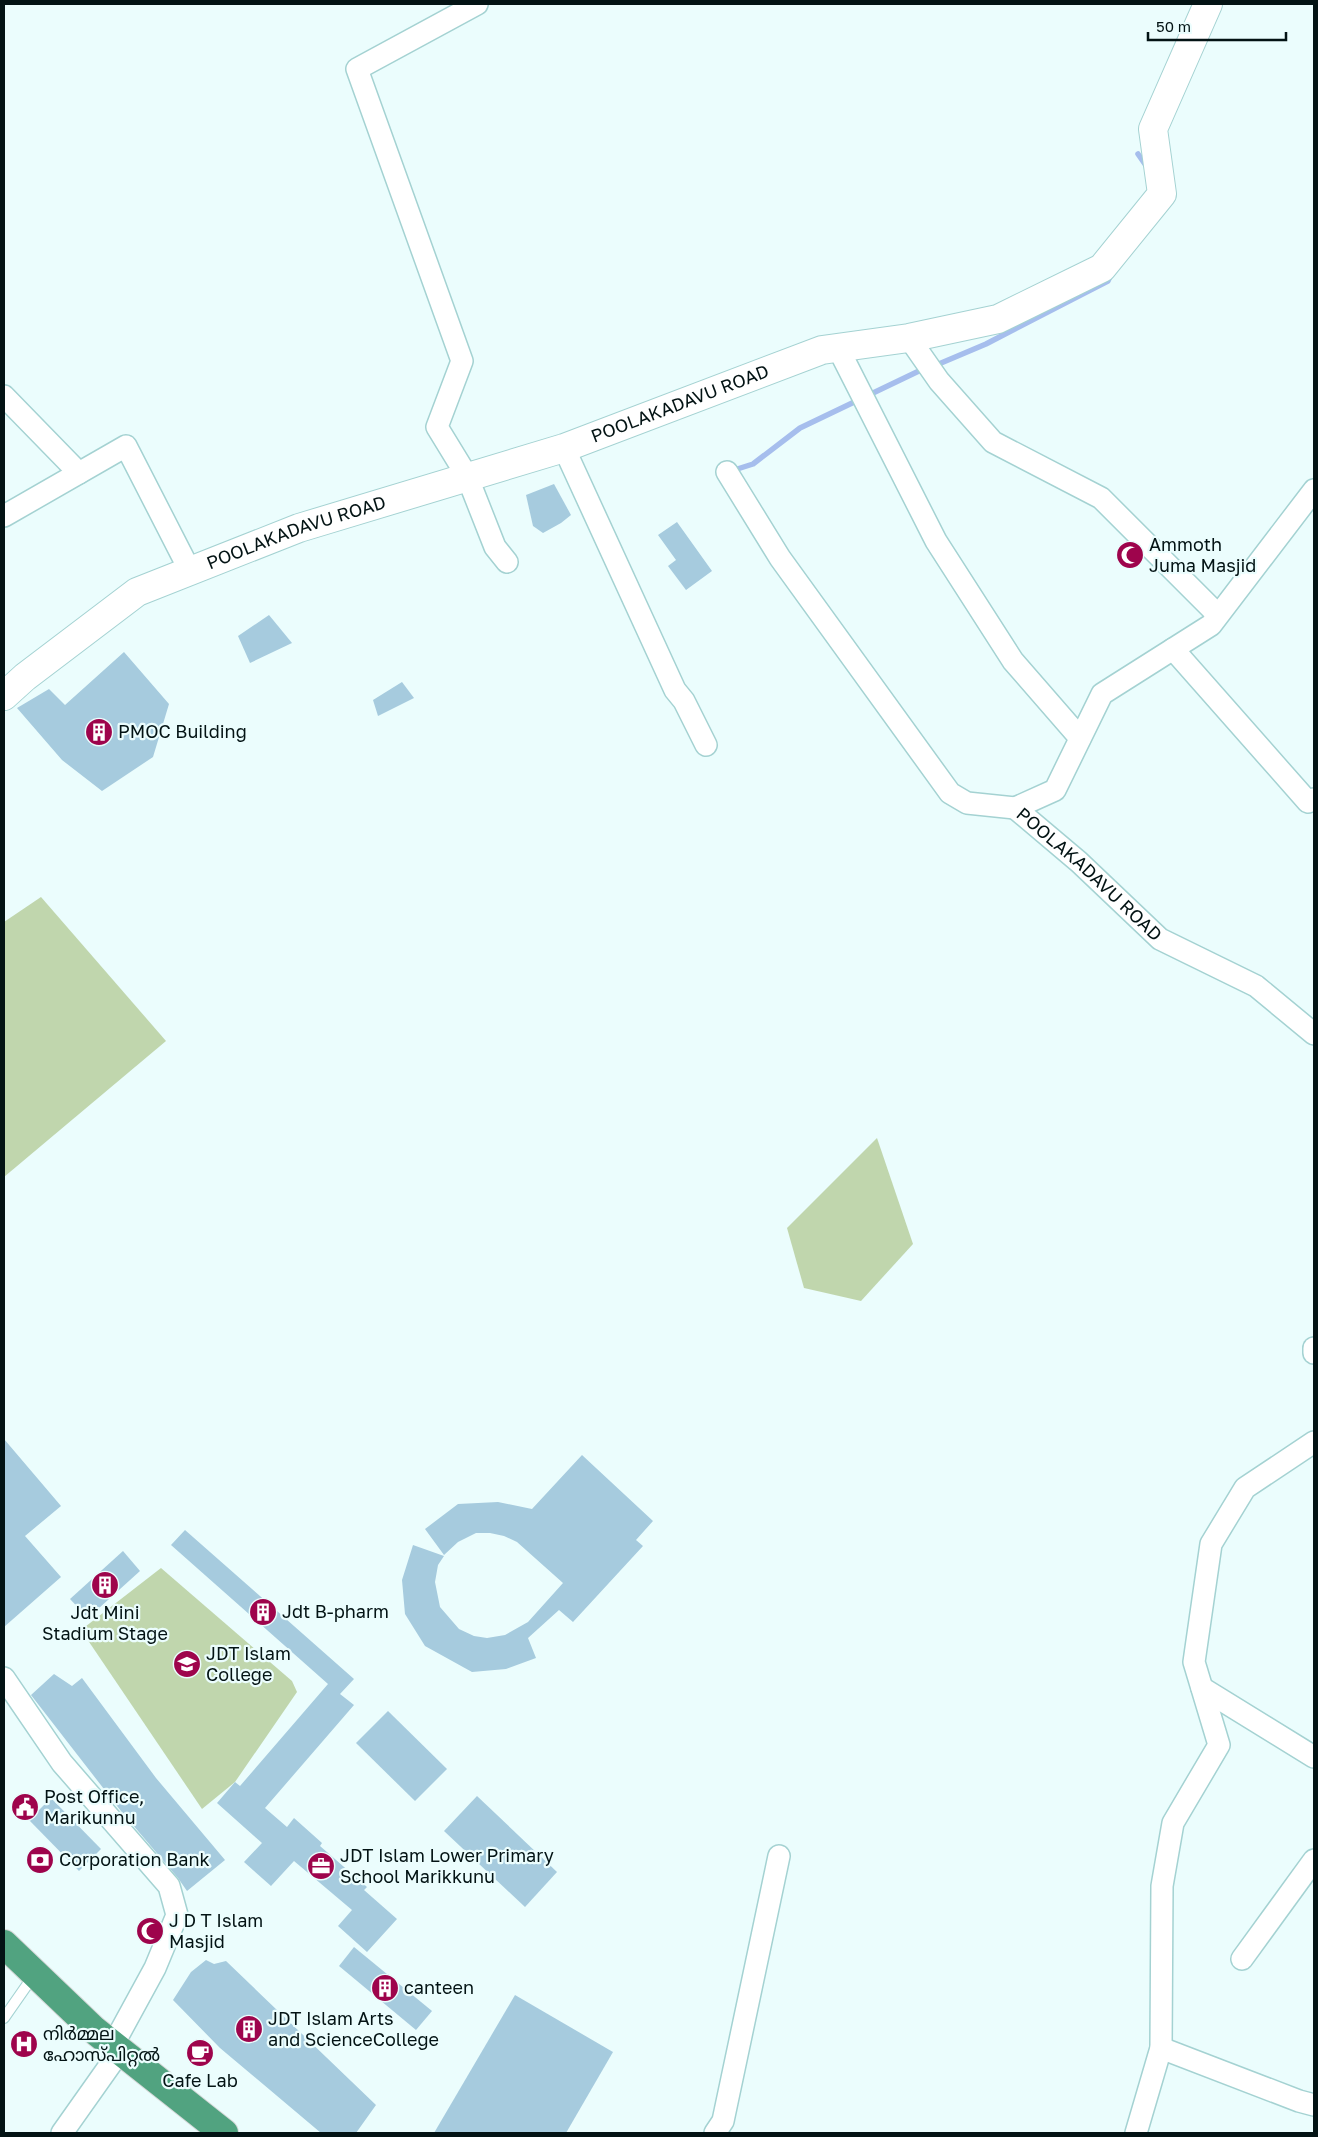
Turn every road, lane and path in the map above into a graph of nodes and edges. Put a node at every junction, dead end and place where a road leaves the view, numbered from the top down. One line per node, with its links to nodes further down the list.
1 (478, 4): 9 (street)
2 (1208, 4): 3 (street, POOLAKADAVU ROAD)
3 (909, 338): 4 (street, POOLAKADAVU ROAD); 14 (street)
4 (838, 348): 6 (street, POOLAKADAVU ROAD); 17 (street)
5 (4, 396): 8 (street)
6 (564, 448): 9 (street, POOLAKADAVU ROAD); 18 (street)
7 (727, 472): 20 (street)
8 (79, 473): 11 (street); 13 (street)
9 (467, 476): 12 (street); 13 (street, POOLAKADAVU ROAD)
10 (1314, 490): 14 (street, POOLAKADAVU ROAD)
11 (4, 516)
12 (507, 562)
13 (190, 571): 16 (street, POOLAKADAVU ROAD)
14 (1217, 614): 15 (street, POOLAKADAVU ROAD)
15 (1173, 649): 17 (street, POOLAKADAVU ROAD); 19 (street)
16 (4, 696)
17 (1080, 738): 20 (street, POOLAKADAVU ROAD)
18 (706, 745)
19 (1314, 799)
20 (1015, 808): 21 (street, POOLAKADAVU ROAD)
21 (1314, 1034)
22 (1314, 1348): 23 (street)
23 (1314, 1352)
24 (1314, 1442): 26 (street)
25 (4, 1678): 34 (street)
26 (1202, 1688): 27 (street); 35 (street)
27 (1314, 1757)
28 (778, 1856): 39 (street)
29 (1314, 1860): 31 (street)
30 (4, 1944): 32 (highway)
31 (1242, 1959)
32 (34, 1974): 33 (lane); 34 (highway)
33 (4, 2018)
34 (116, 2048): 37 (street); 38 (highway)
35 (1161, 2048): 36 (street); 40 (street)
36 (1314, 2105)
37 (62, 2133)
38 (224, 2133)
39 (715, 2133)
40 (1136, 2133)

